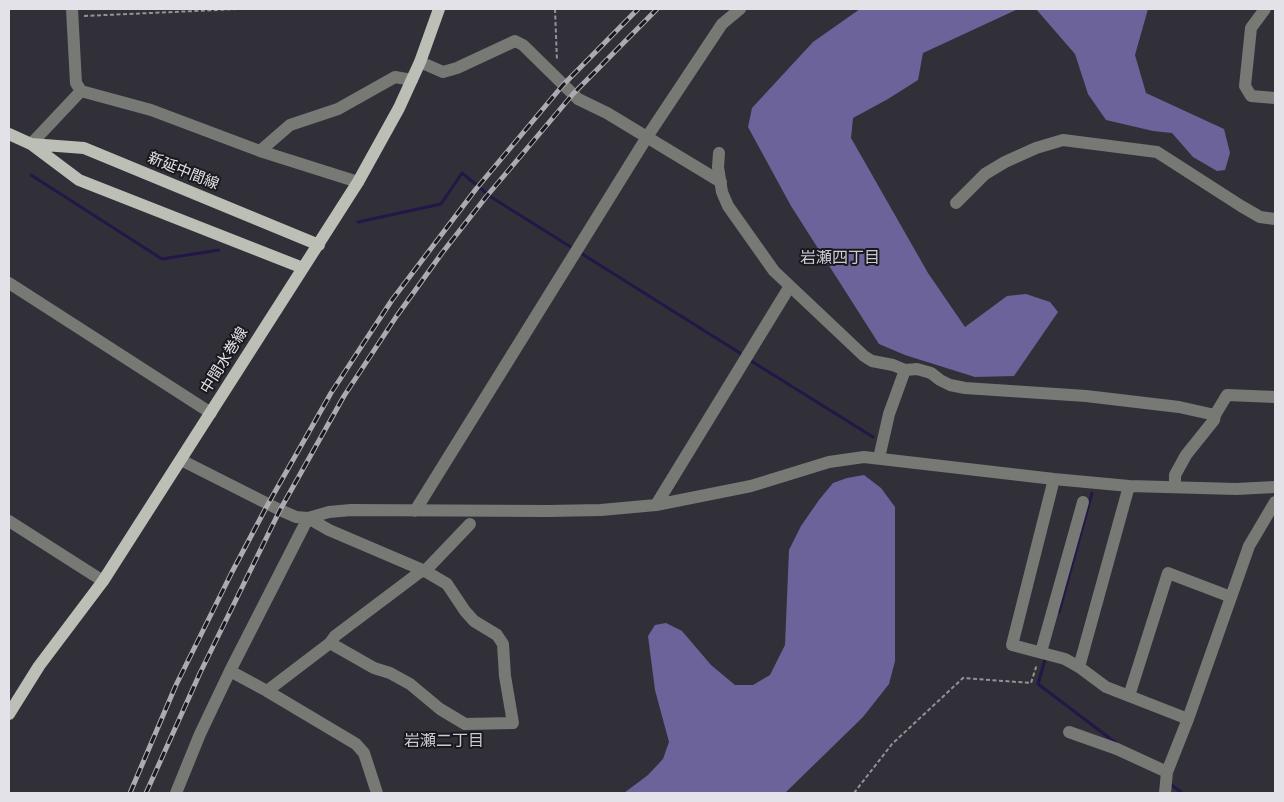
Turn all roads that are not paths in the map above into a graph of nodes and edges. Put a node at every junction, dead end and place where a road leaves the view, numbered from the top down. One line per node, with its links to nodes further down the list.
1 (440, 9): 5 (main road, 中間水巻線)
2 (740, 9): 10 (street)
3 (1265, 9): 8 (street)
4 (72, 13): 7 (street)
5 (420, 62): 6 (main road, 中間水巻線); 10 (street)
6 (412, 80): 12 (street); 14 (main road, 中間水巻線)
7 (81, 91): 11 (street); 12 (street)
8 (1275, 98)
9 (9, 134): 11 (main road, 新延中間線)
10 (647, 137): 15 (street); 35 (street)
11 (31, 144): 18 (main road, 新延中間線); 19 (main road, 新延中間線)
12 (260, 151): 14 (street)
13 (719, 153): 15 (street)
14 (358, 182): 18 (main road, 中間水巻線)
15 (721, 182): 21 (street)
16 (956, 202): 17 (street)
17 (1275, 220)
18 (318, 245): 19 (main road, 中間水巻線)
19 (303, 268): 24 (main road, 中間水巻線)
20 (9, 283): 24 (street)
21 (790, 286): 22 (street); 34 (street)
22 (905, 370): 25 (street); 26 (street)
23 (1275, 397): 25 (street)
24 (211, 413): 27 (main road, 中間水巻線)
25 (1215, 415): 30 (street)
26 (879, 458): 28 (street); 34 (street)
27 (181, 460): 36 (street); 40 (main road, 中間水巻線)
28 (1054, 479): 29 (street); 43 (street)
29 (1129, 486): 30 (street); 44 (street)
30 (1175, 487): 31 (street)
31 (1275, 487)
32 (1083, 502): 43 (street)
33 (1275, 502): 41 (street)
34 (656, 505): 35 (street)
35 (416, 511): 36 (street)
36 (308, 518): 39 (street); 45 (street)
37 (9, 521): 40 (street)
38 (470, 524): 39 (street)
39 (425, 571): 42 (street); 42 (street)
40 (103, 581): 48 (main road, 中間水巻線)
41 (1231, 597): 47 (street); 49 (street)
42 (330, 643): 46 (street)
43 (1041, 652): 44 (street)
44 (1079, 667): 47 (street)
45 (230, 671): 46 (street); 52 (street)
46 (268, 691): 53 (street)
47 (1130, 696): 49 (street)
48 (9, 714)
49 (1188, 719): 51 (street)
50 (1069, 732): 51 (street)
51 (1167, 772): 54 (street)
52 (176, 793)
53 (377, 793)
54 (1165, 793)

